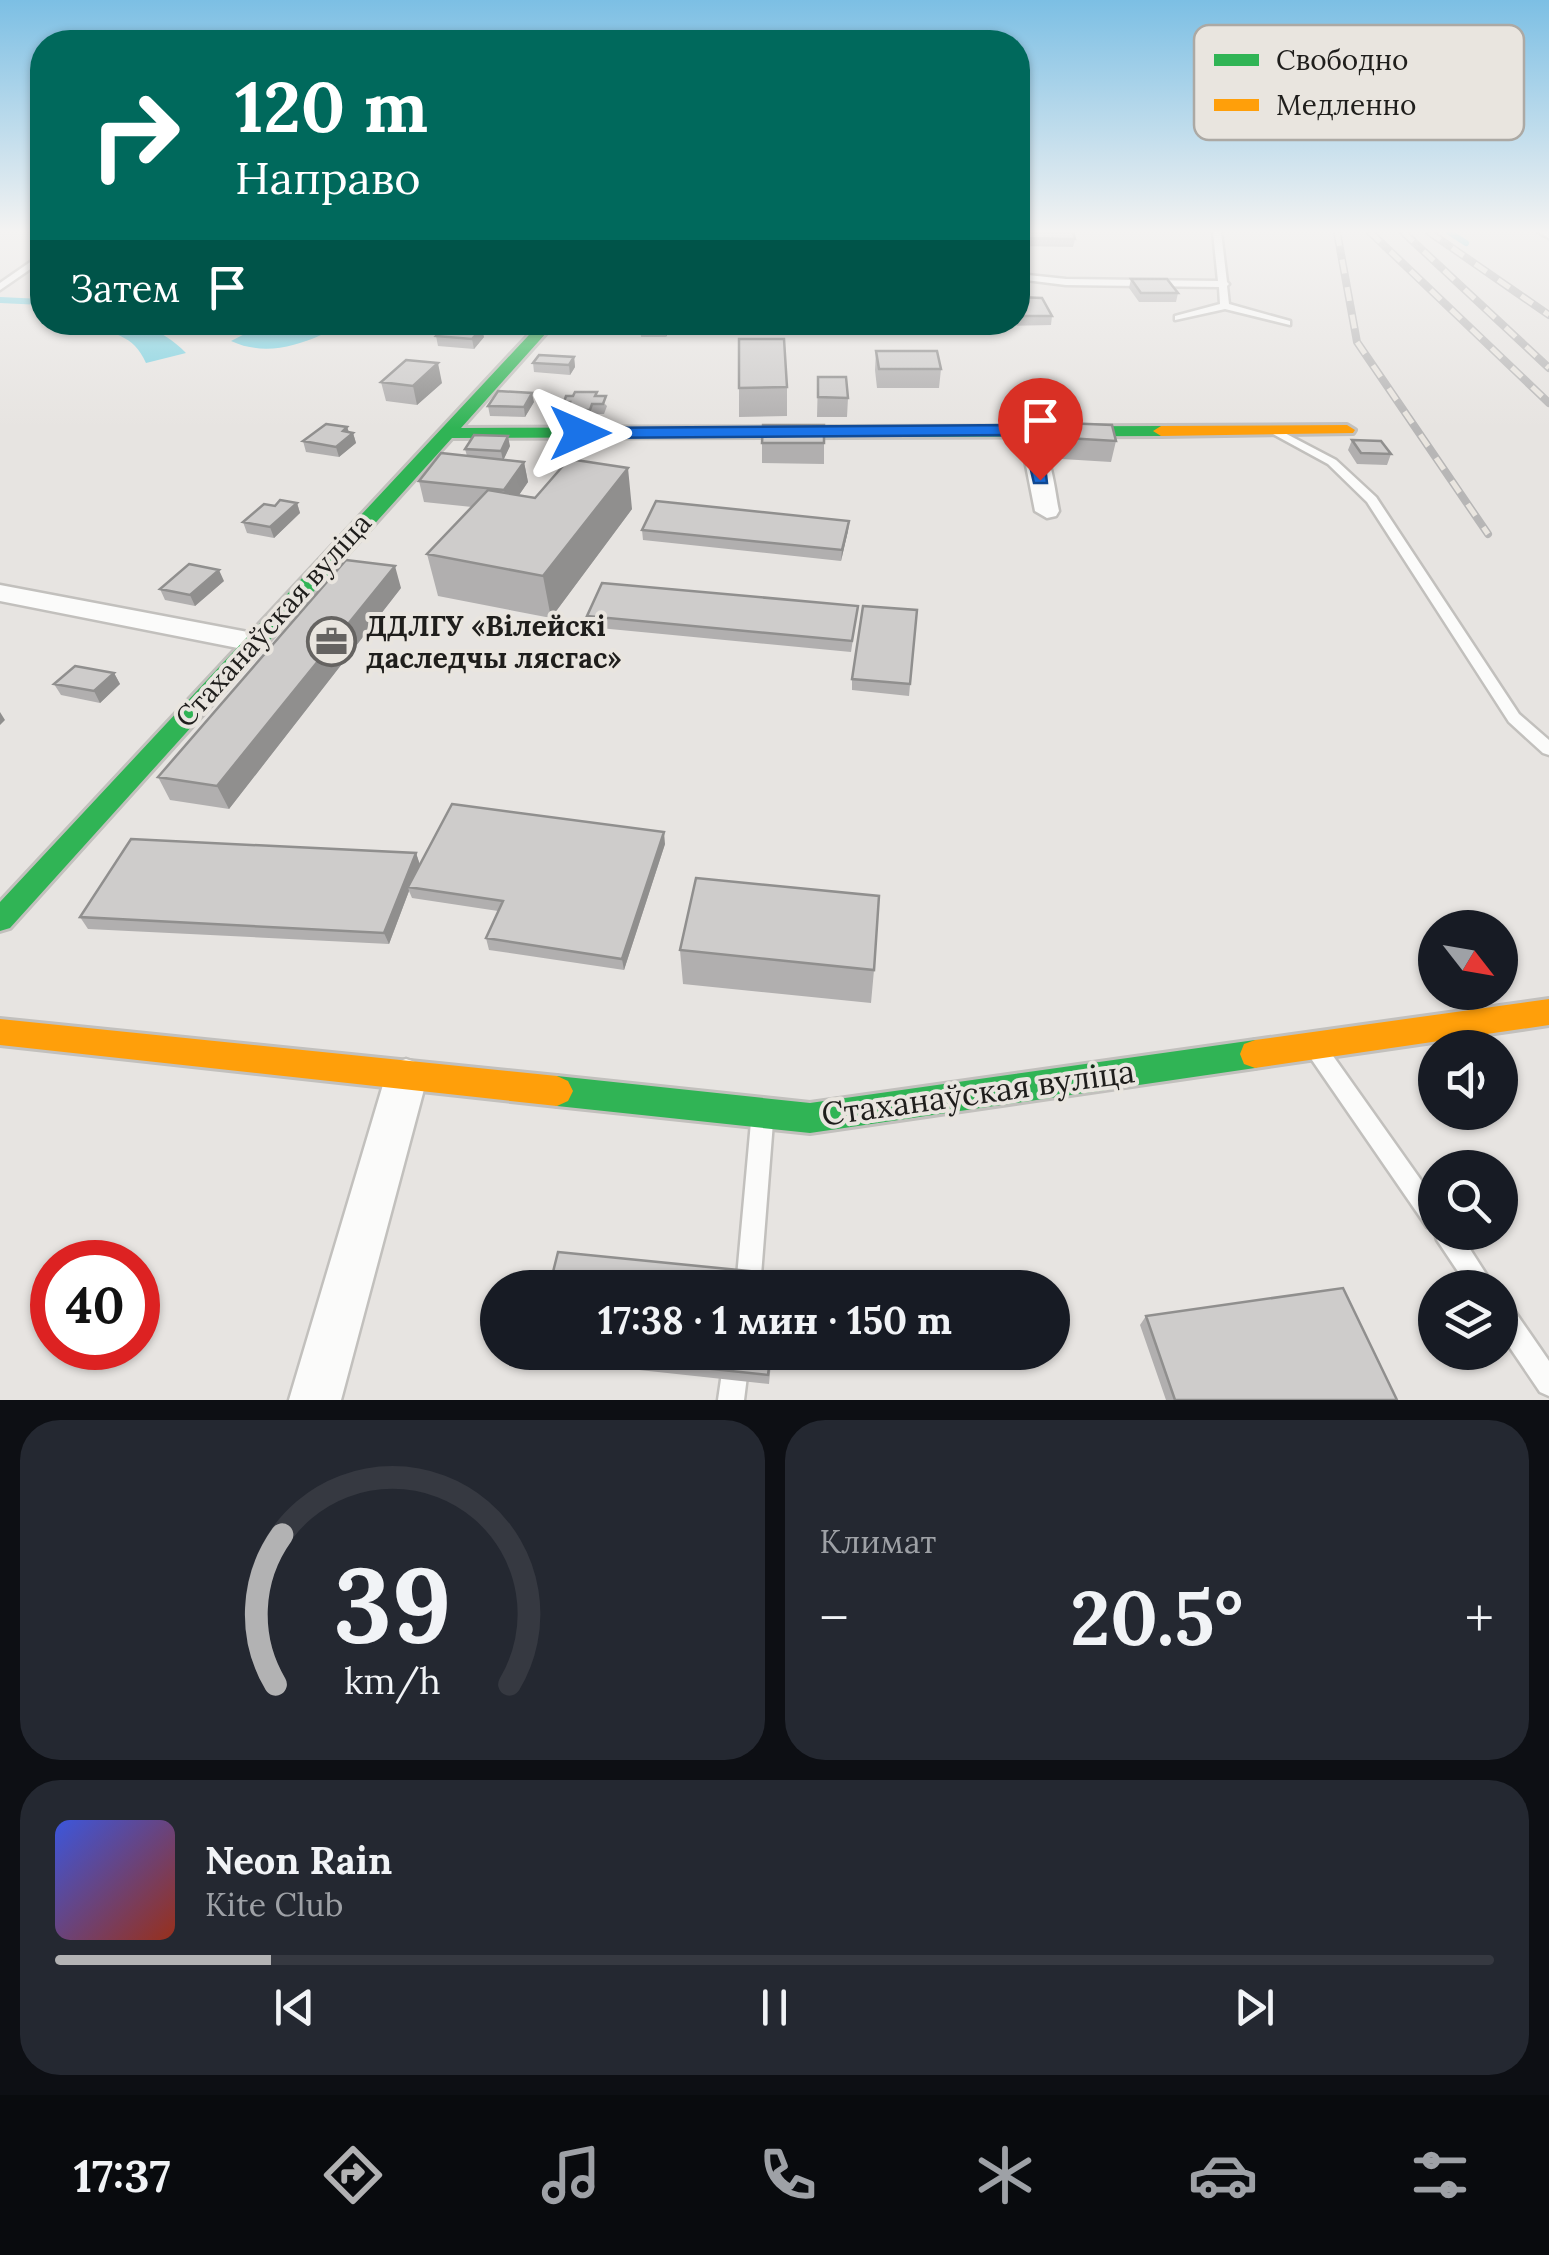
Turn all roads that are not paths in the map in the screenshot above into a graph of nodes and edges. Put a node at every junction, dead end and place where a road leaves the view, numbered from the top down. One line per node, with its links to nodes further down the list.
1 (1225, 297): 2 (lane)
2 (1225, 306): 3 (lane); 4 (lane)
3 (1178, 318)
4 (1287, 323)
5 (536, 335): 9 (street, Стаханаўская вуліца)
6 (1018, 430): 7 (street); 9 (street); 10 (street)
7 (1273, 430): 8 (street); 13 (lane)
8 (1347, 430)
9 (443, 433): 12 (street, Стаханаўская вуліца)
10 (1047, 511)
11 (0, 593): 12 (street)
12 (254, 642): 14 (street, Стаханаўская вуліца)
13 (1549, 749)
14 (0, 920)
15 (1549, 1012): 17 (street, Стаханаўская вуліца)
16 (0, 1032): 18 (street, Стаханаўская вуліца)
17 (1314, 1045): 19 (street, Стаханаўская вуліца); 20 (lane)
18 (406, 1078): 19 (street, Стаханаўская вуліца); 25 (street)
19 (763, 1113): 21 (lane)
20 (1418, 1195)
21 (750, 1270)
22 (1518, 1338): 24 (lane)
23 (735, 1370): 26 (lane)
24 (1549, 1382)
25 (315, 1400)
26 (731, 1400)

